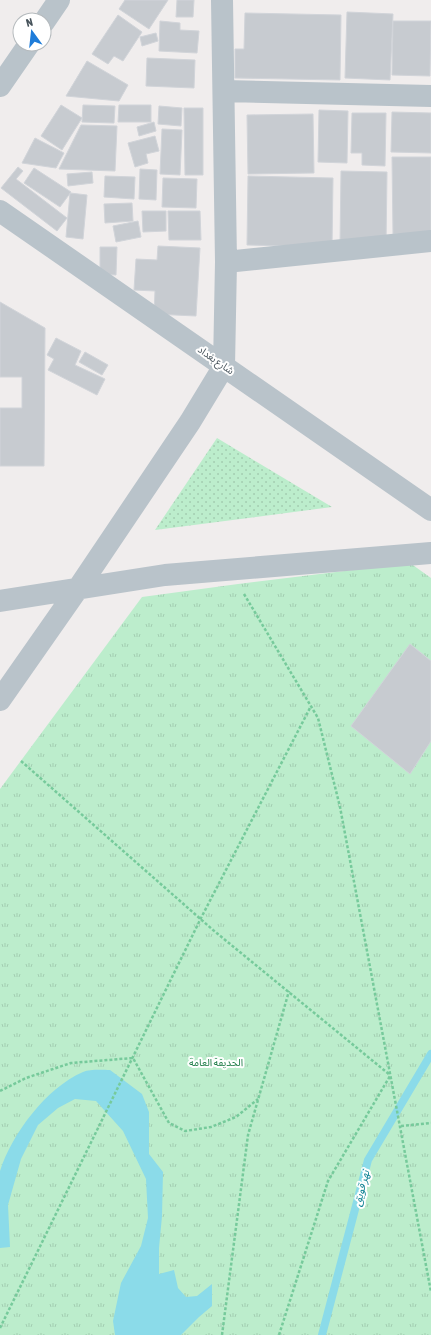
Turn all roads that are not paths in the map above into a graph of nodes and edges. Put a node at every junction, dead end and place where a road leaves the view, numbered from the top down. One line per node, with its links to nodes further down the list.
1 (59, 0): 3 (street)
2 (222, 0): 6 (street)
3 (51, 12)
4 (23, 52): 5 (street)
5 (0, 86)
6 (224, 91): 7 (street); 10 (street)
7 (431, 96)
8 (0, 211): 11 (street, شارع بغداد)
9 (431, 241): 10 (street)
10 (226, 262): 11 (street)
11 (224, 366): 12 (street, شارع بغداد); 14 (street)
12 (431, 510)
13 (431, 553): 14 (street)
14 (79, 587): 15 (street); 16 (street)
15 (0, 601)
16 (0, 700)

